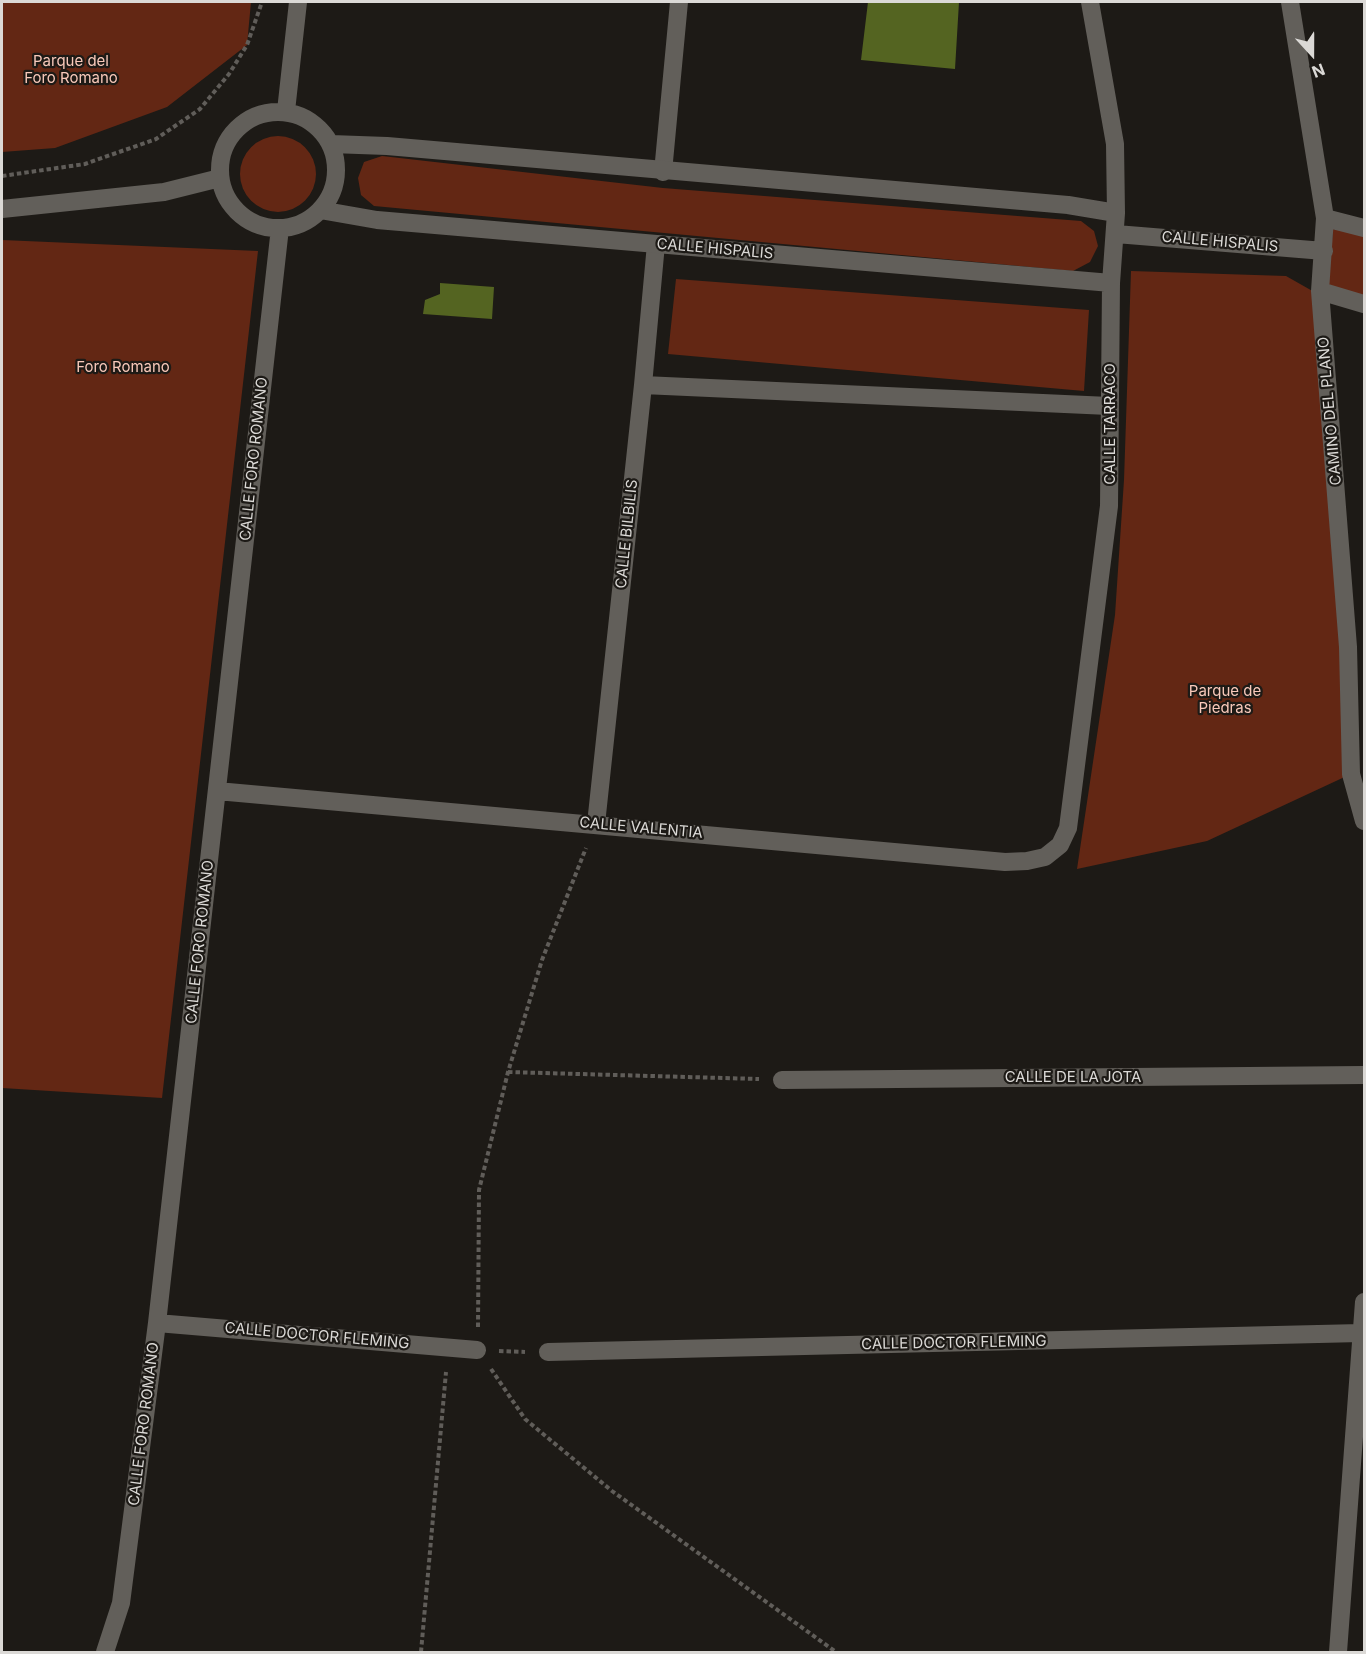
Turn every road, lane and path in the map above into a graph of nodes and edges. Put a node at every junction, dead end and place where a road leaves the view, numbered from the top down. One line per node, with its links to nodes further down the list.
1 (262, 2): 9 (path)
2 (298, 2): 6 (street)
3 (679, 2): 8 (street)
4 (1090, 2): 13 (street, CALLE TARRACO)
5 (1290, 2): 14 (street, CAMINO DEL PLANO)
6 (286, 111): 7 (street); 10 (street)
7 (331, 144): 8 (street); 12 (street)
8 (663, 172): 13 (street)
9 (2, 176)
10 (220, 178): 11 (street); 15 (street)
11 (2, 209)
12 (320, 210): 15 (street); 18 (street, CALLE HISPALIS)
13 (1116, 213): 17 (street, CALLE TARRACO)
14 (1325, 218): 16 (street); 19 (street, CAMINO DEL PLANO)
15 (280, 228): 25 (street, CALLE FORO ROMANO)
16 (1365, 228)
17 (1116, 234): 19 (street, CALLE HISPALIS); 20 (street, CALLE TARRACO)
18 (656, 244): 20 (street, CALLE HISPALIS); 23 (street, CALLE BILBILIS)
19 (1324, 251): 21 (street, CAMINO DEL PLANO)
20 (1111, 283): 24 (street, CALLE TARRACO)
21 (1320, 291): 22 (street); 26 (street, CAMINO DEL PLANO)
22 (1365, 304)
23 (643, 385): 24 (street); 27 (street, CALLE BILBILIS)
24 (1109, 405): 28 (street, CALLE TARRACO)
25 (217, 791): 27 (street, CALLE VALENTIA); 33 (street, CALLE FORO ROMANO)
26 (1365, 820)
27 (596, 824): 28 (street, CALLE VALENTIA); 29 (path)
28 (1060, 845)
29 (508, 1072): 31 (path); 36 (path)
30 (1365, 1075): 31 (street, CALLE DE LA JOTA)
31 (782, 1080)
32 (1365, 1302): 34 (street)
33 (157, 1323): 35 (street, CALLE DOCTOR FLEMING); 38 (street, CALLE FORO ROMANO)
34 (1361, 1333): 37 (street, CALLE DOCTOR FLEMING); 41 (street)
35 (448, 1347): 36 (street, CALLE DOCTOR FLEMING); 39 (path)
36 (477, 1350): 37 (path); 40 (path)
37 (548, 1352)
38 (105, 1653)
39 (421, 1653)
40 (836, 1653)
41 (1338, 1653)

